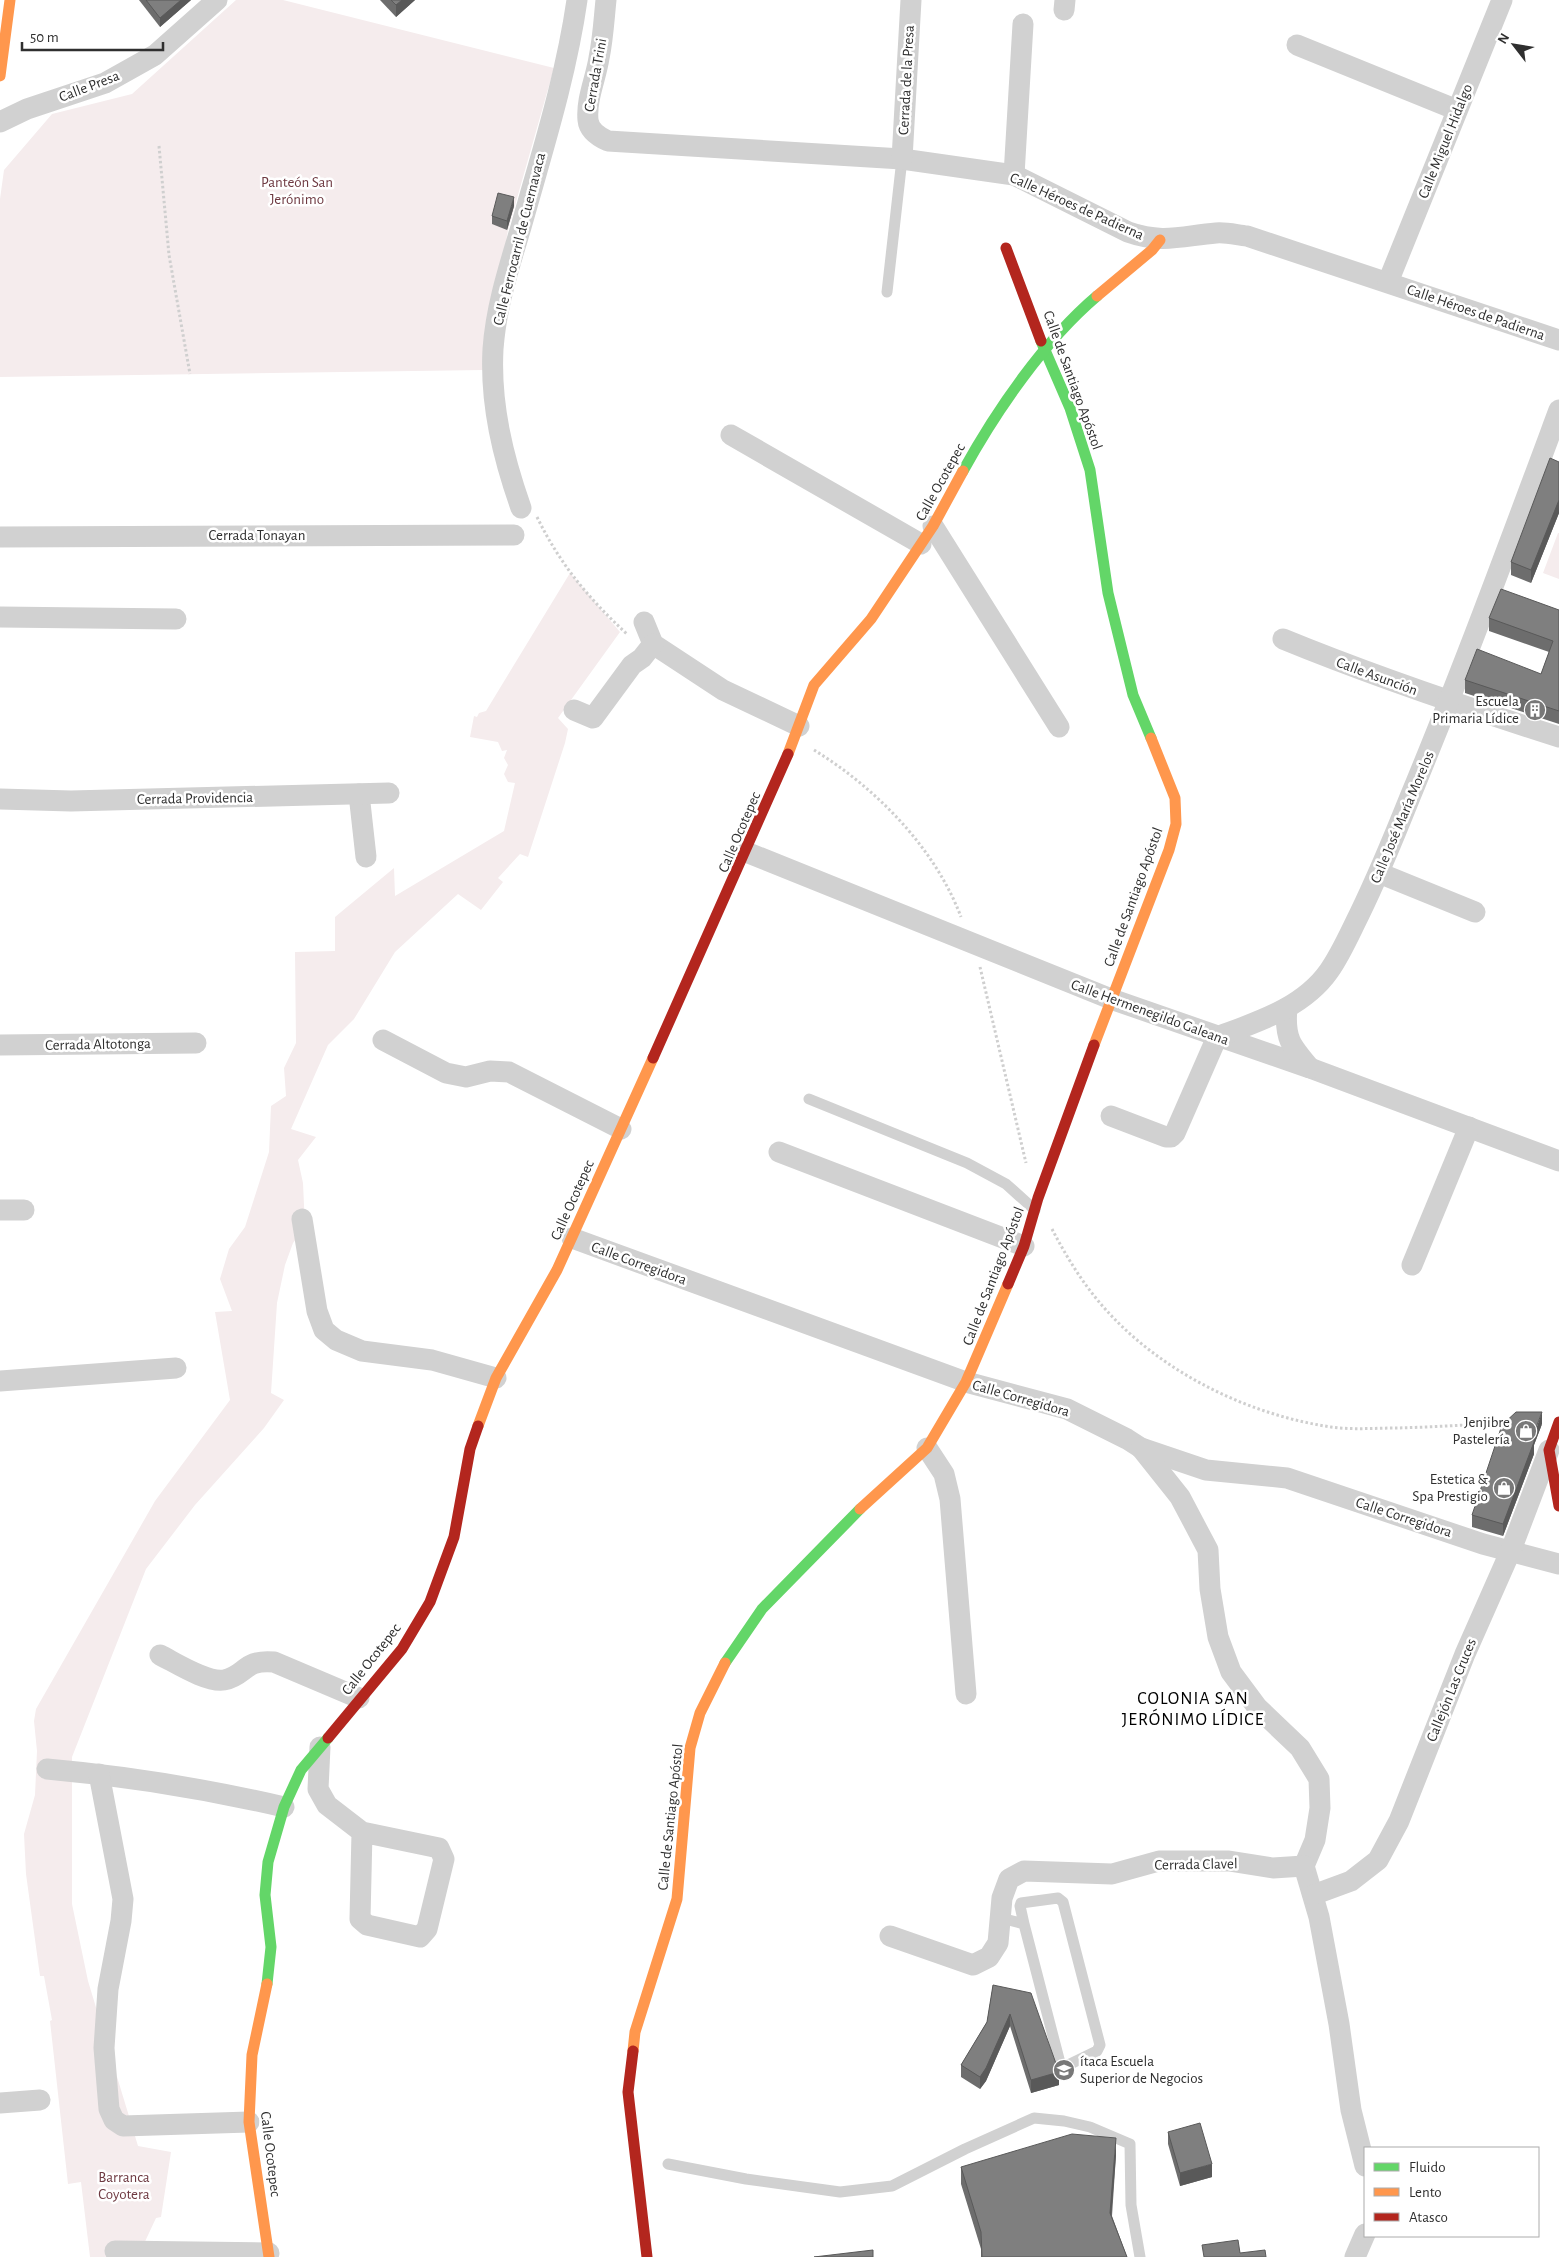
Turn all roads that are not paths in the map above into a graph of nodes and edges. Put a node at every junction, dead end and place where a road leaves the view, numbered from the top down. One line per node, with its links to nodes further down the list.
1 (216, 0): 11 (street, Calle Presa)
2 (577, 0): 23 (street, Calle Ferrocarril de Cuernavaca)
3 (606, 0): 12 (street, Cerrada Trini)
4 (911, 0): 13 (street, Cerrada de la Presa)
5 (1502, 0): 10 (street, Calle Miguel Hidalgo)
6 (6, 14): 9 (street)
7 (1023, 24): 14 (street)
8 (1298, 45): 10 (street)
9 (0, 76)
10 (1457, 110): 17 (street, Calle Miguel Hidalgo)
11 (0, 122)
12 (608, 140): 13 (street, Calle Héroes de Padierna)
13 (902, 159): 14 (street, Calle Héroes de Padierna); 18 (lane)
14 (1014, 175): 15 (street, Calle Héroes de Padierna)
15 (1160, 240): 17 (street, Calle Héroes de Padierna); 20 (street, Calle Ocotepec)
16 (1006, 248): 20 (street, Calle de Santiago Apóstol)
17 (1388, 282): 19 (street, Calle Héroes de Padierna)
18 (887, 292)
19 (1559, 340)
20 (1045, 350): 24 (street, Calle Ocotepec); 43 (street, Calle de Santiago Apóstol)
21 (1559, 410): 31 (street, Calle José María Morelos)
22 (731, 435): 27 (street)
23 (527, 509)
24 (933, 526): 27 (street, Calle Ocotepec); 34 (street)
25 (514, 535): 26 (street, Cerrada Tonayan)
26 (0, 537)
27 (921, 544): 33 (street, Calle Ocotepec)
28 (0, 618): 29 (street)
29 (176, 619)
30 (1282, 639): 31 (street, Calle Asunción)
31 (1450, 702): 35 (street, Calle Asunción); 41 (street, Calle José María Morelos)
32 (574, 710): 33 (street)
33 (799, 726): 39 (street, Calle Ocotepec)
34 (1059, 727)
35 (1559, 737)
36 (389, 793): 37 (street, Cerrada Providencia)
37 (359, 794): 38 (street, Cerrada Providencia); 40 (street)
38 (0, 799)
39 (746, 852): 43 (street, Calle Hermenegildo Galeana); 53 (street, Calle Ocotepec)
40 (366, 857)
41 (1379, 873): 42 (street); 44 (street, Calle José María Morelos)
42 (1475, 912)
43 (1110, 999): 45 (street, Calle Hermenegildo Galeana); 58 (street, Calle de Santiago Apóstol)
44 (1286, 1008): 45 (street, Calle José María Morelos); 49 (street)
45 (1217, 1037): 49 (street, Calle Hermenegildo Galeana); 51 (street)
46 (383, 1040): 53 (street)
47 (196, 1042): 48 (street, Cerrada Altotonga)
48 (0, 1045)
49 (1310, 1068): 52 (street, Calle Hermenegildo Galeana)
50 (809, 1099): 58 (lane)
51 (1111, 1116)
52 (1468, 1127): 55 (street, Calle Hermenegildo Galeana); 62 (street)
53 (621, 1129): 60 (street, Calle Ocotepec)
54 (779, 1152): 61 (street)
55 (1559, 1160)
56 (0, 1210): 57 (street)
57 (24, 1210)
58 (1035, 1210): 61 (street, Calle de Santiago Apóstol)
59 (302, 1219): 64 (street)
60 (572, 1238): 64 (street, Calle Ocotepec); 66 (street, Calle Corregidora)
61 (1024, 1246): 66 (street, Calle de Santiago Apóstol)
62 (1412, 1265)
63 (176, 1368): 65 (street)
64 (496, 1378): 76 (street, Calle Ocotepec)
65 (0, 1382)
66 (966, 1382): 68 (street, Calle de Santiago Apóstol); 69 (street, Calle Corregidora)
67 (1559, 1422): 70 (street)
68 (927, 1448): 75 (street); 95 (street, Calle de Santiago Apóstol)
69 (1141, 1448): 72 (street, Calle Corregidora); 82 (street)
70 (1549, 1450): 71 (street); 72 (street, Callejón Las Cruces)
71 (1559, 1506)
72 (1512, 1550): 73 (street, Calle Corregidora); 83 (street, Callejón Las Cruces)
73 (1559, 1564)
74 (160, 1655): 76 (street)
75 (966, 1694)
76 (359, 1698): 77 (street, Calle Ocotepec)
77 (320, 1747): 80 (street, Calle Ocotepec); 81 (street)
78 (47, 1769): 79 (street)
79 (99, 1774): 80 (street); 89 (street)
80 (284, 1807): 89 (street, Calle Ocotepec)
81 (362, 1832): 81 (street)
82 (1304, 1866): 83 (street); 84 (street, Cerrada Clavel)
83 (1313, 1895): 90 (street)
84 (1001, 1918): 85 (lane); 86 (street, Cerrada Clavel)
85 (1024, 1924): 85 (lane)
86 (890, 1936)
87 (40, 2100): 88 (street)
88 (0, 2103)
89 (248, 2122): 94 (street, Calle Ocotepec)
90 (1364, 2162)
91 (668, 2164): 96 (lane)
92 (1364, 2236): 97 (street)
93 (115, 2251): 94 (street)
94 (269, 2255)
95 (647, 2257)
96 (1140, 2257)
97 (1355, 2257)

